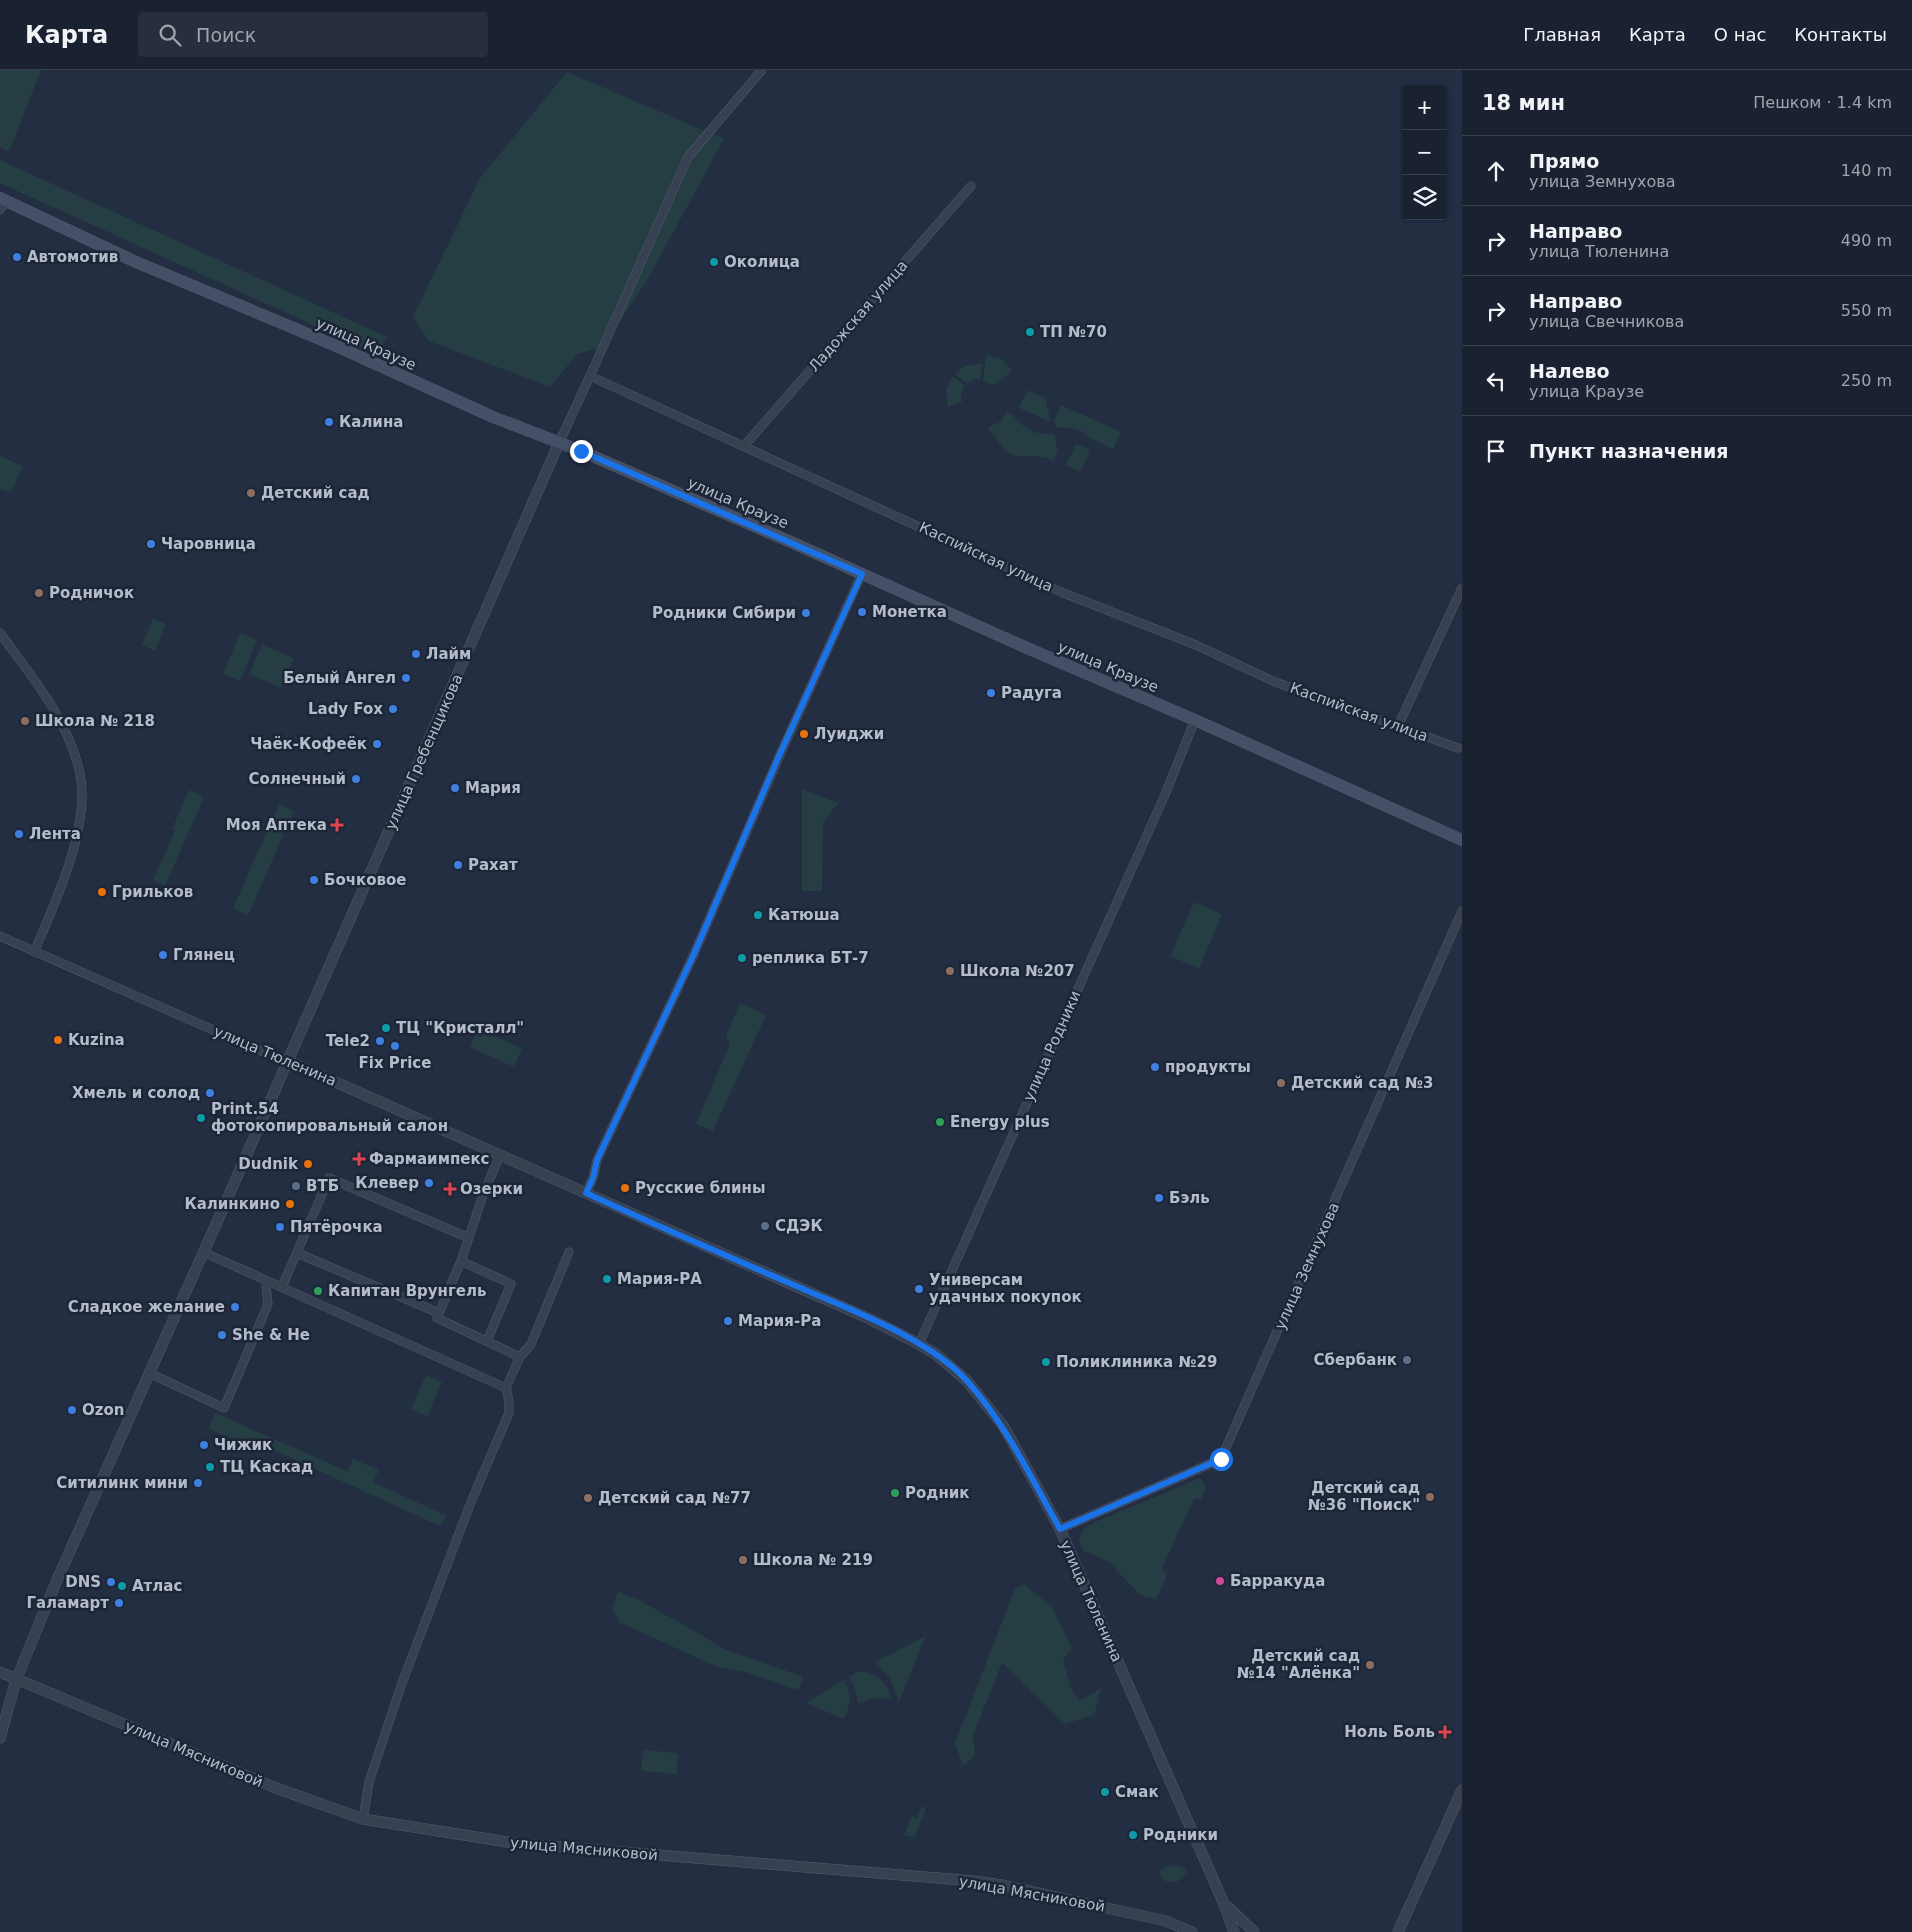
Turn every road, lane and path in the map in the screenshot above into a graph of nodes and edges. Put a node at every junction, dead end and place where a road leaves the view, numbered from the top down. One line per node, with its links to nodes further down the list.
1 (762, 70): 4 (street)
2 (971, 186): 6 (street, Ладожская улица)
3 (2, 203): 5 (main road, улица Краузе)
4 (590, 376): 5 (street); 6 (street, Каспийская улица)
5 (559, 443): 7 (main road, улица Краузе); 17 (street, улица Гребенщикова)
6 (744, 446): 11 (street, Каспийская улица)
7 (862, 574): 10 (main road, улица Краузе); 19 (street)
8 (1462, 588): 11 (street)
9 (0, 633): 16 (street)
10 (1195, 720): 13 (main road, улица Краузе); 29 (street, улица Родники)
11 (1398, 726): 12 (street, Каспийская улица)
12 (1458, 748)
13 (1462, 840)
14 (1462, 911): 33 (street, улица Земнухова)
15 (0, 936): 16 (street, улица Тюленина)
16 (34, 952): 17 (street, улица Тюленина)
17 (288, 1061): 18 (street, улица Тюленина); 21 (street, улица Гребенщикова)
18 (500, 1155): 19 (street, улица Тюленина); 20 (street)
19 (586, 1193): 29 (street, улица Тюленина)
20 (469, 1238): 23 (street); 24 (street)
21 (204, 1252): 26 (street); 31 (street, улица Гребенщикова)
22 (569, 1252): 30 (street)
23 (297, 1253): 26 (street); 27 (street)
24 (461, 1261): 27 (street); 28 (street)
25 (266, 1286): 31 (street)
26 (282, 1287): 32 (street)
27 (439, 1313): 28 (street)
28 (486, 1342): 30 (street)
29 (919, 1344): 33 (street, улица Тюленина)
30 (520, 1357): 32 (street)
31 (149, 1373): 35 (street, улица Гребенщикова)
32 (506, 1388): 38 (street)
33 (1060, 1529): 39 (street, улица Тюленина)
34 (0, 1672): 35 (street, улица Мясниковой)
35 (16, 1680): 36 (street, улица Гребенщикова); 38 (street, улица Мясниковой)
36 (0, 1738)
37 (1462, 1790): 43 (street)
38 (363, 1819): 40 (street, улица Мясниковой)
39 (1224, 1904): 41 (street); 42 (street)
40 (1192, 1932)
41 (1234, 1932)
42 (1254, 1932)
43 (1398, 1932)

